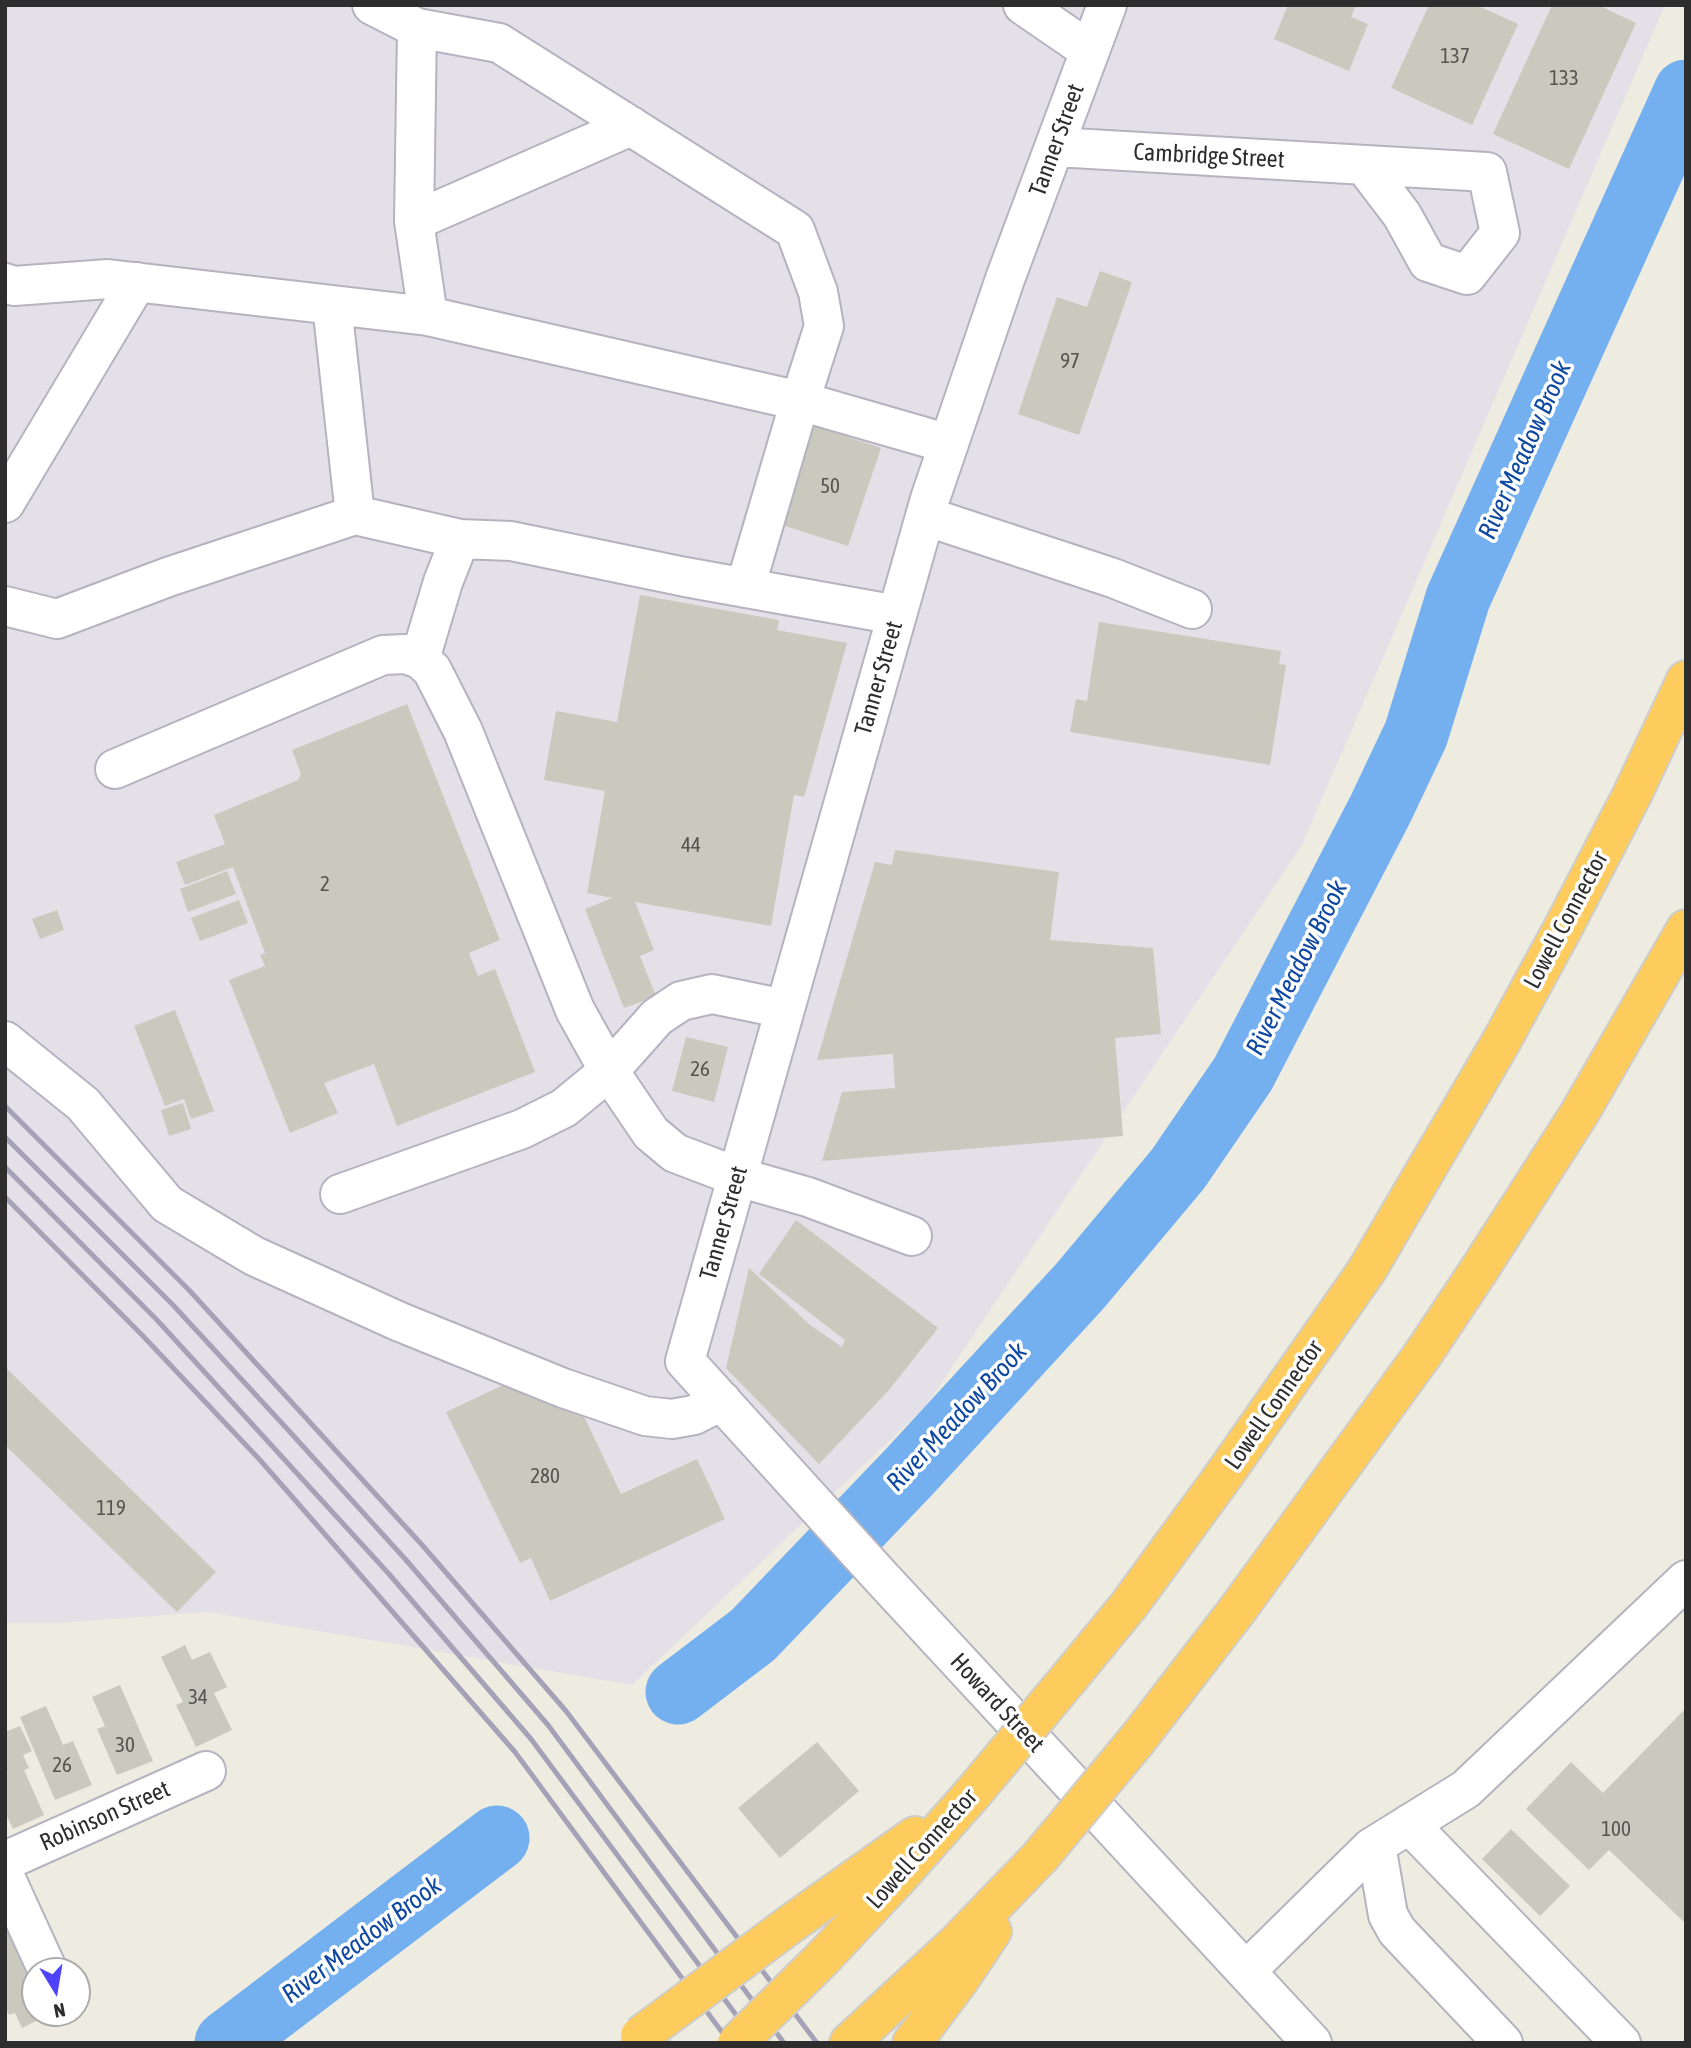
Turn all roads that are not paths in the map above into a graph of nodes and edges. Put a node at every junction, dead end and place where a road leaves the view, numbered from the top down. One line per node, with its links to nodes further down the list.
1 (372, 5): 4 (street)
2 (1023, 5): 5 (street)
3 (1107, 5): 5 (street, Tanner Street)
4 (417, 28): 6 (street); 9 (street)
5 (1090, 51): 7 (street, Tanner Street)
6 (631, 126): 9 (street); 14 (street)
7 (1055, 147): 8 (street, Cambridge Street); 15 (street, Tanner Street)
8 (1364, 165)
9 (414, 220): 13 (street)
10 (137, 282): 11 (street); 12 (street); 16 (street)
11 (5, 283)
12 (332, 305): 13 (street); 17 (street)
13 (428, 316): 14 (street)
14 (800, 401): 15 (street); 20 (street)
15 (949, 444): 18 (street, Tanner Street)
16 (5, 503)
17 (355, 515): 19 (street); 21 (street)
18 (925, 516): 22 (street); 23 (street, Tanner Street)
19 (460, 539): 20 (street); 24 (street)
20 (745, 588): 23 (street)
21 (5, 606)
22 (1192, 608)
23 (897, 615): 28 (street, Tanner Street)
24 (420, 659): 26 (street); 30 (street)
25 (1686, 680): 38 (highway, Lowell Connector, bridge)
26 (115, 769)
27 (1686, 929): 41 (highway, bridge)
28 (785, 1009): 30 (street); 31 (street, Tanner Street)
29 (5, 1041): 35 (street)
30 (609, 1071): 31 (street); 32 (street)
31 (738, 1177): 33 (street); 34 (street, Tanner Street)
32 (340, 1194)
33 (912, 1237)
34 (685, 1361): 35 (street, Howard Street)
35 (722, 1401): 45 (street, Howard Street)
36 (1686, 1580): 39 (street)
37 (206, 1771): 42 (street, Robinson Street)
38 (973, 1793): 47 (highway, bridge); 48 (highway, Lowell Connector, bridge)
39 (1409, 1824): 40 (street); 52 (street)
40 (1376, 1846): 45 (street); 51 (street)
41 (1040, 1857): 46 (highway); 49 (highway)
42 (5, 1861)
43 (5, 1877): 44 (street)
44 (42, 1957)
45 (1245, 1971): 50 (street, Howard Street)
46 (860, 2032)
47 (636, 2040)
48 (737, 2043)
49 (912, 2043)
50 (1312, 2043)
51 (1503, 2043)
52 (1621, 2043)

